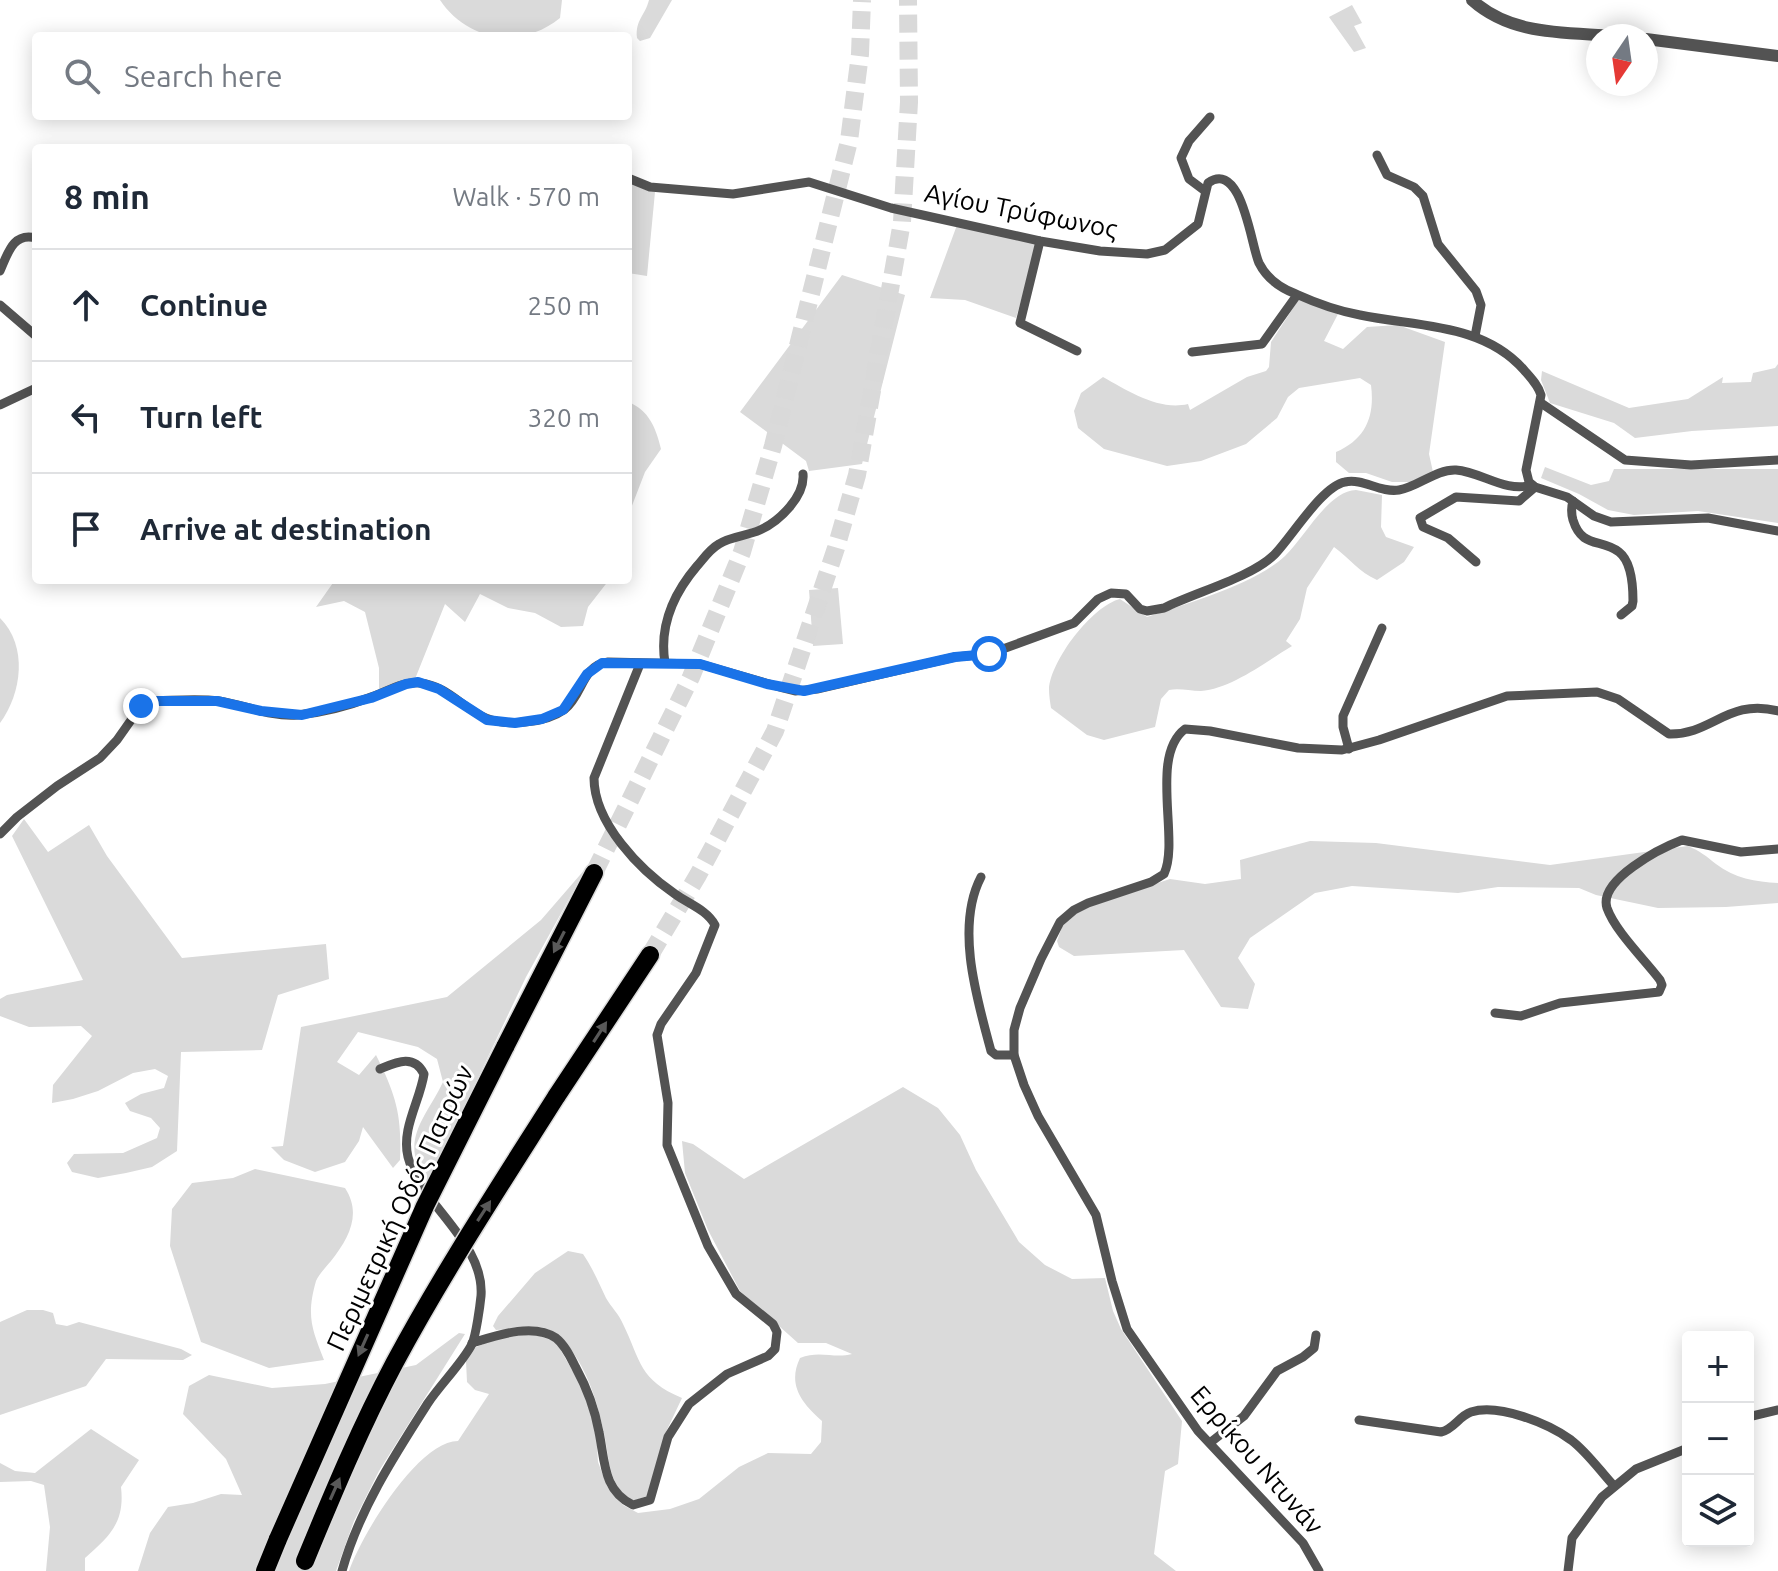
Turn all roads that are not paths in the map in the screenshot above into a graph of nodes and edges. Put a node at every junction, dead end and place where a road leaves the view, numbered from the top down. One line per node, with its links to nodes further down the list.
1 (1472, 0): 2 (street)
2 (1586, 34)
3 (1658, 41): 4 (street)
4 (1778, 56)
5 (1210, 117): 8 (street)
6 (1377, 155): 15 (street)
7 (632, 180): 10 (street, Αγίου Τρύφωνος)
8 (1205, 191): 10 (street, Αγίου Τρύφωνος); 12 (street)
9 (32, 237): 11 (street)
10 (1040, 241): 16 (street)
11 (0, 271)
12 (1297, 295): 15 (street); 17 (street)
13 (0, 305): 14 (street)
14 (32, 333)
15 (1475, 336): 19 (street)
16 (1077, 351)
17 (1192, 352)
18 (32, 390): 20 (street)
19 (1541, 403): 21 (street); 23 (street)
20 (0, 405)
21 (1778, 460)
22 (803, 474): 29 (street)
23 (1534, 486): 24 (street); 26 (street); 29 (street)
24 (1573, 501): 25 (street); 27 (street)
25 (1778, 531)
26 (1476, 562)
27 (1621, 615)
28 (1382, 628): 32 (street)
29 (665, 663): 30 (street)
30 (640, 664): 33 (street); 42 (street)
31 (1778, 711): 32 (street, Ερρίκου Ντυνάν)
32 (1349, 749): 39 (street, Ερρίκου Ντυνάν)
33 (0, 834)
34 (1778, 849): 38 (street)
35 (594, 873): 50 (highway, Περιμετρική Οδός Πατρών, one-way to 50, bridge)
36 (981, 877): 39 (street)
37 (650, 955): 49 (highway, one-way to 37, bridge)
38 (1495, 1013)
39 (1014, 1055): 46 (street, Ερρίκου Ντυνάν)
40 (380, 1069): 42 (street)
41 (1316, 1335): 46 (street)
42 (472, 1343): 51 (street)
43 (1778, 1410): 44 (street)
44 (1754, 1416)
45 (1359, 1420): 48 (street)
46 (1211, 1442): 52 (street, Ερρίκου Ντυνάν)
47 (1682, 1450): 48 (street)
48 (1614, 1486): 53 (street)
49 (303, 1566)
50 (265, 1571)
51 (342, 1571)
52 (1319, 1571)
53 (1568, 1571)

